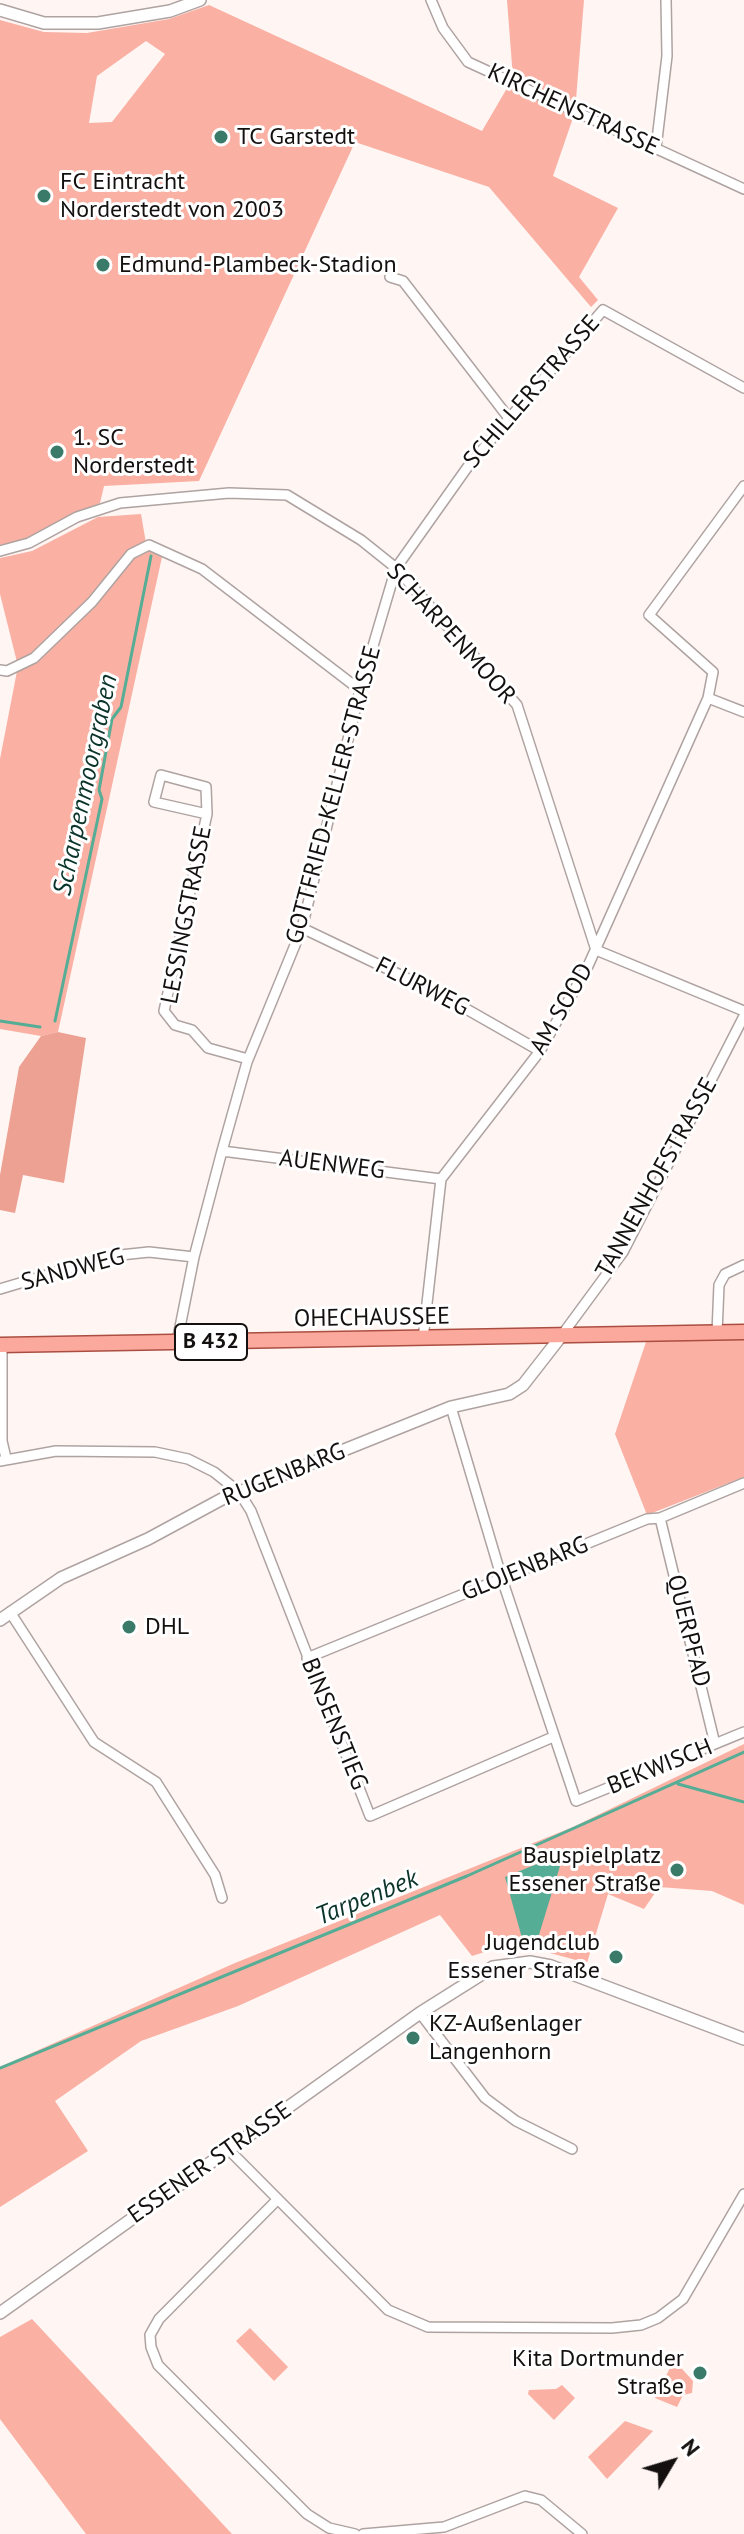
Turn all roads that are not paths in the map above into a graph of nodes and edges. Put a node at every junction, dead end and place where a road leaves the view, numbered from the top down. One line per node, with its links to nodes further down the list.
1 (200, 0): 4 (street)
2 (431, 0): 5 (street, KIRCHENSTRASSE)
3 (666, 0): 5 (street)
4 (0, 10)
5 (656, 148): 6 (street, KIRCHENSTRASSE)
6 (744, 189)
7 (390, 277): 9 (street)
8 (744, 388): 9 (street, SCHILLERSTRASSE)
9 (508, 417): 12 (street, SCHILLERSTRASSE)
10 (744, 486): 15 (street, AM SOOD)
11 (0, 551): 12 (street, SCHARPENMOOR)
12 (396, 568): 14 (street, GOTTFRIED-KELLER-STRASSE); 19 (street, SCHARPENMOOR)
13 (0, 670): 14 (street)
14 (360, 690): 18 (street, GOTTFRIED-KELLER-STRASSE)
15 (708, 698): 16 (street); 19 (street, AM SOOD)
16 (744, 712)
17 (207, 814): 17 (street, LESSINGSTRASSE); 22 (street, LESSINGSTRASSE)
18 (302, 928): 21 (street, FLURWEG); 22 (street, GOTTFRIED-KELLER-STRASSE)
19 (596, 950): 20 (street); 21 (street, AM SOOD)
20 (744, 1014): 30 (street, TANNENHOFSTRASSE)
21 (540, 1051): 24 (street, AM SOOD)
22 (248, 1059): 23 (street, GOTTFRIED-KELLER-STRASSE)
23 (222, 1151): 24 (street, AUENWEG); 25 (street, GOTTFRIED-KELLER-STRASSE)
24 (441, 1179): 31 (street)
25 (194, 1257): 27 (street, SANDWEG); 32 (street, GOTTFRIED-KELLER-STRASSE)
26 (744, 1265): 29 (street)
27 (0, 1289)
28 (744, 1332): 29 (main road, OHECHAUSSEE / B 432)
29 (717, 1333): 30 (main road, OHECHAUSSEE / B 432)
30 (562, 1335): 31 (main road, OHECHAUSSEE / B 432); 34 (street, RUGENBARG)
31 (423, 1339): 32 (main road, OHECHAUSSEE / B 432)
32 (177, 1342): 33 (main road, OHECHAUSSEE / B 432)
33 (1, 1345): 35 (street)
34 (451, 1407): 37 (street, RUGENBARG); 39 (street)
35 (3, 1459): 37 (street)
36 (744, 1483): 38 (street, GLOJENBARG)
37 (239, 1492): 40 (street, RUGENBARG); 41 (street, BINSENSTIEG)
38 (660, 1518): 39 (street, GLOJENBARG); 44 (street, QUERPFAD)
39 (502, 1579): 41 (street, GLOJENBARG); 43 (street)
40 (5, 1616): 45 (street)
41 (307, 1658): 43 (street, BINSENSTIEG)
42 (744, 1732): 44 (street, BEKWISCH)
43 (553, 1737): 44 (street, BEKWISCH)
44 (715, 1744)
45 (222, 1898)
46 (420, 2013): 47 (street, ESSENER STRASSE); 48 (street, ESSENER STRASSE); 49 (street)
47 (744, 2039)
48 (228, 2149): 51 (street); 52 (street, ESSENER STRASSE)
49 (572, 2149)
50 (744, 2194): 51 (street)
51 (278, 2199): 53 (street)
52 (0, 2313)
53 (355, 2534)
54 (363, 2534): 55 (street)
55 (582, 2534)

